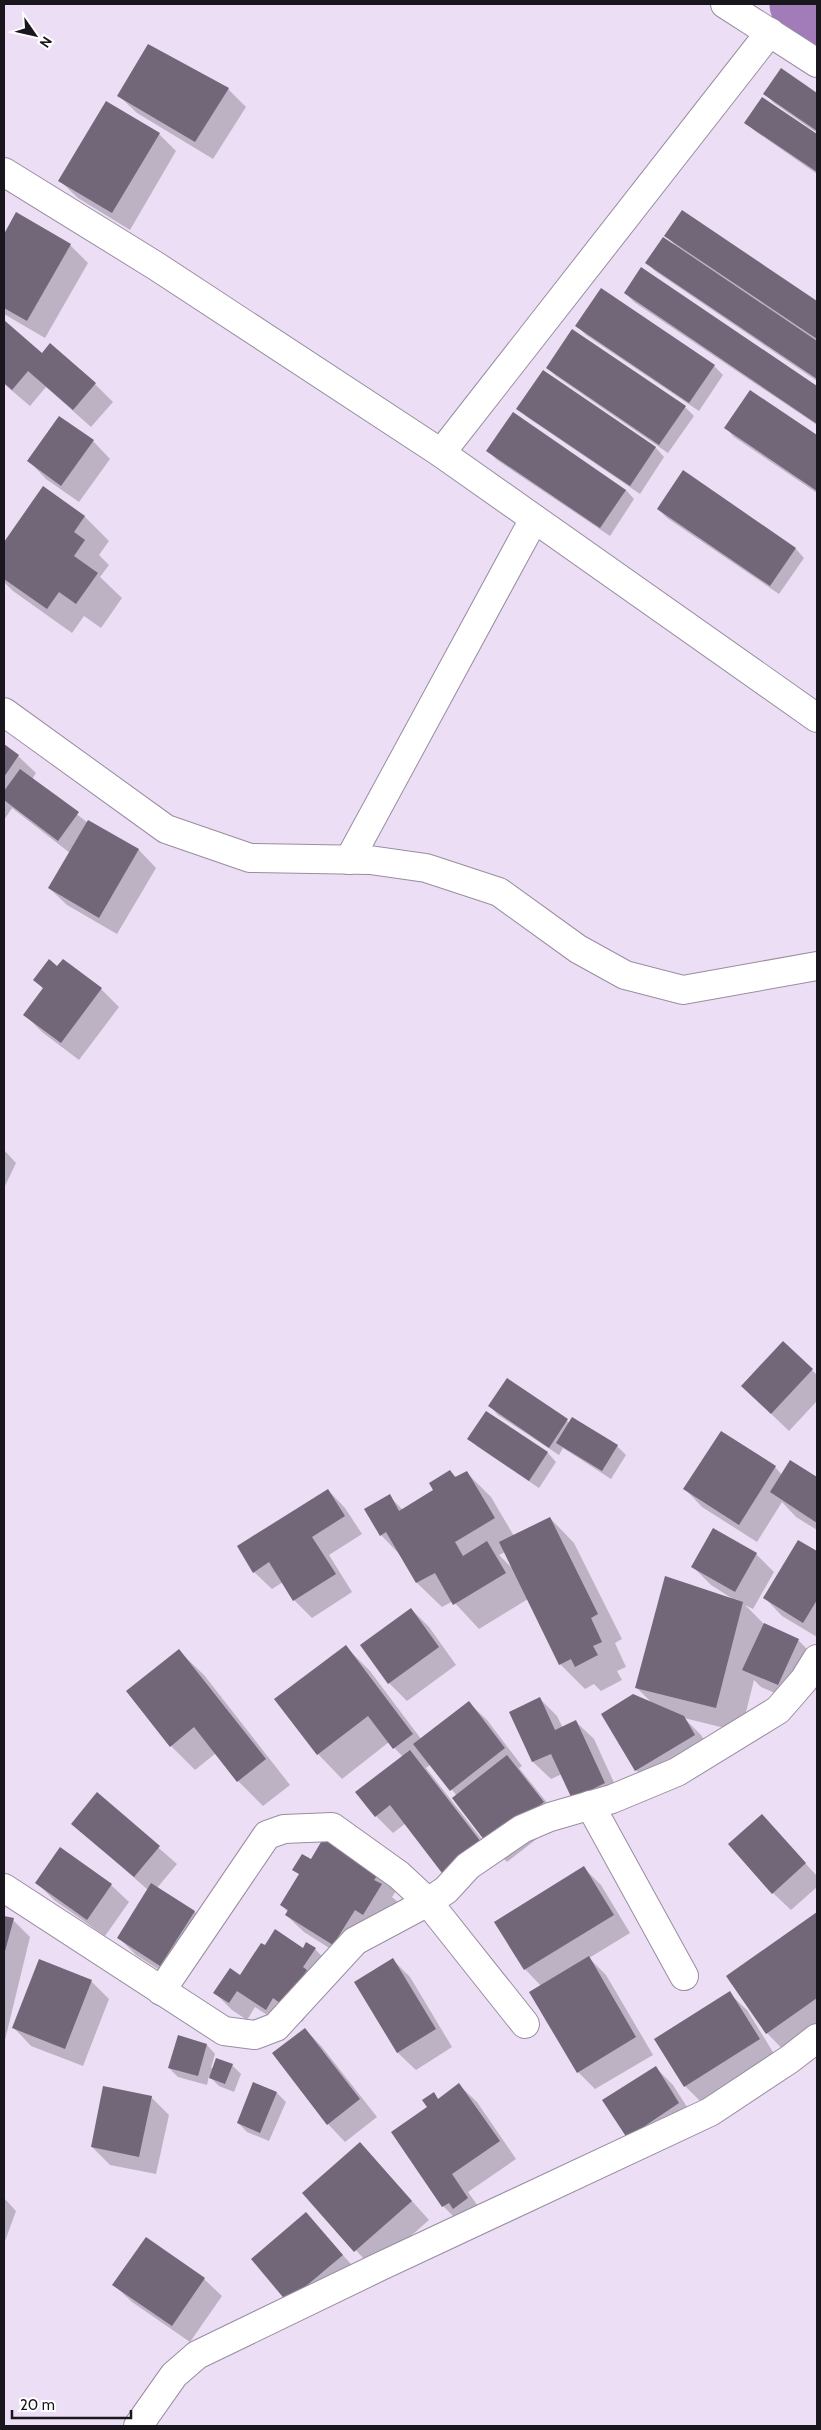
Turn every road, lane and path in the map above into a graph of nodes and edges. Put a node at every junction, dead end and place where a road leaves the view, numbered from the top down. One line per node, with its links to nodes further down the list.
1 (726, 4): 2 (street)
2 (770, 32): 3 (street); 5 (street)
3 (817, 63)
4 (4, 172): 5 (street)
5 (441, 453): 6 (street)
6 (534, 519): 8 (street); 9 (street)
7 (4, 712): 9 (street)
8 (817, 718)
9 (349, 860): 10 (street)
10 (817, 966)
11 (813, 1677): 12 (street)
12 (590, 1805): 14 (street); 15 (street)
13 (4, 1888): 16 (street)
14 (428, 1902): 16 (street); 16 (street); 17 (street)
15 (684, 1976)
16 (160, 1991)
17 (525, 2024)
18 (817, 2038): 19 (street)
19 (138, 2426)

